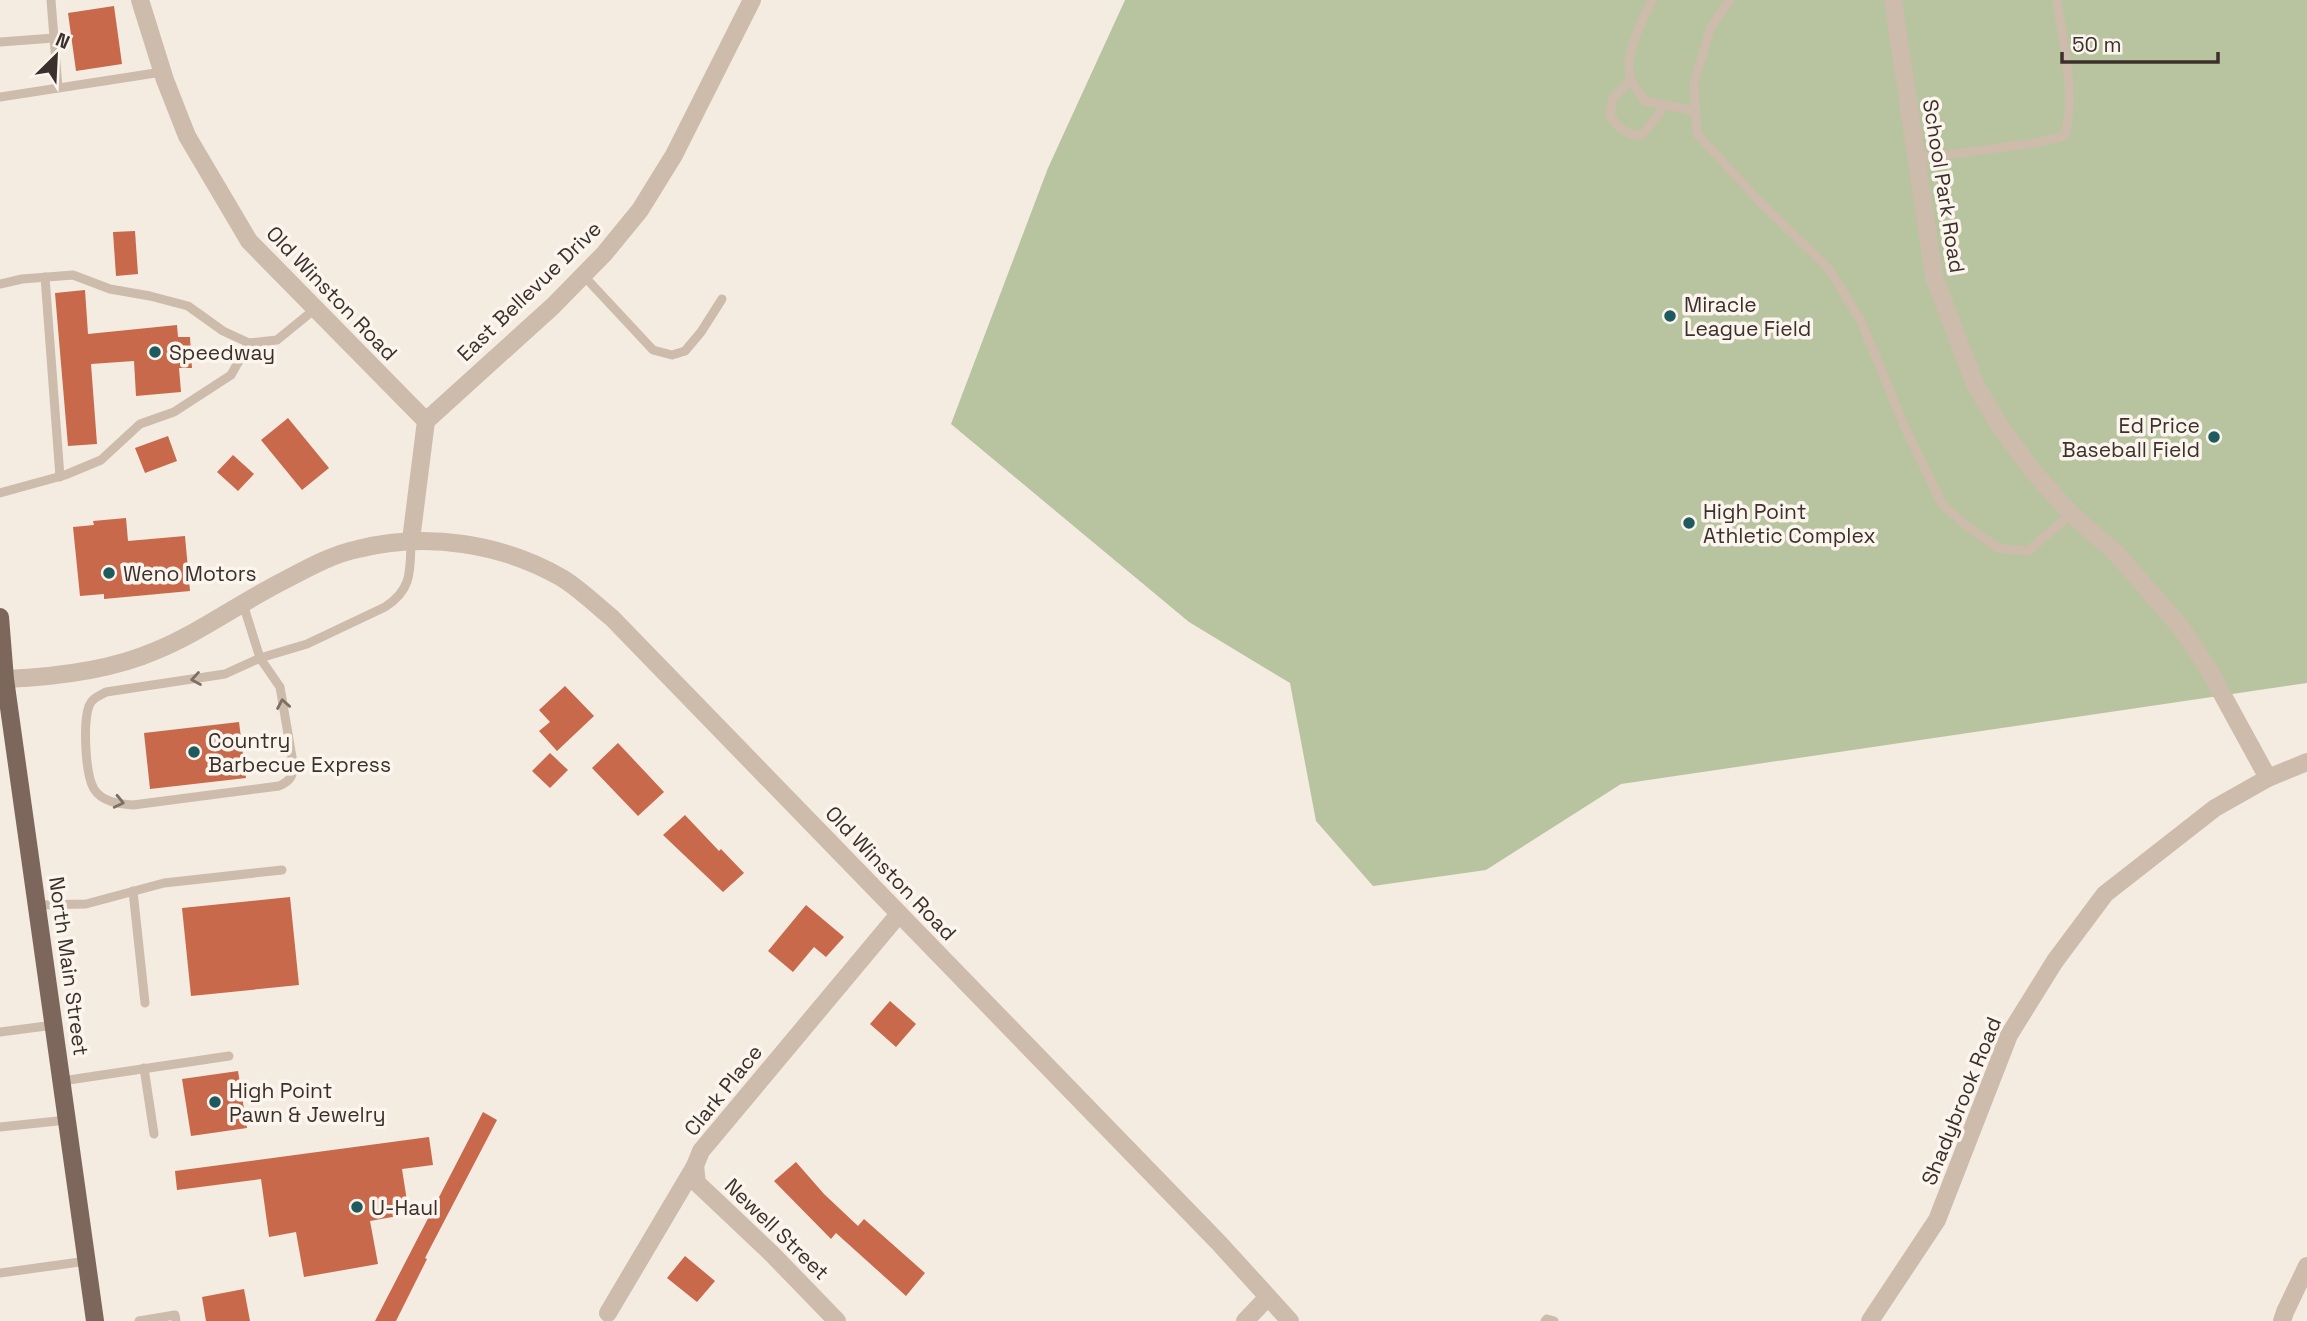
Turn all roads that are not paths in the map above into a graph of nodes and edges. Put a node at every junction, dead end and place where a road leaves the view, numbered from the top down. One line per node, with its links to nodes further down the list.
1 (51, 0): 8 (lane)
2 (140, 0): 10 (street, Old Winston Road)
3 (752, 0): 17 (street, East Bellevue Drive)
4 (1652, 0): 11 (lane)
5 (1730, 0): 15 (lane)
6 (1893, 0): 16 (street, School Park Road)
7 (2057, 0): 16 (lane)
8 (54, 38): 9 (lane); 12 (lane)
9 (0, 42)
10 (162, 72): 12 (lane); 21 (street, Old Winston Road)
11 (1631, 80): 14 (lane); 14 (lane)
12 (58, 88): 13 (lane)
13 (0, 97)
14 (1666, 105): 15 (lane)
15 (1696, 111): 26 (lane)
16 (1915, 159): 26 (street, School Park Road)
17 (583, 275): 20 (lane); 23 (street, East Bellevue Drive)
18 (45, 277): 19 (lane); 22 (lane); 24 (lane)
19 (0, 284)
20 (722, 299)
21 (315, 309): 22 (lane); 23 (street, Old Winston Road)
22 (249, 343): 24 (lane)
23 (426, 421): 27 (street)
24 (60, 477): 25 (lane)
25 (0, 493)
26 (2071, 514): 33 (street, School Park Road)
27 (411, 540): 28 (street, Old Winston Road); 30 (lane); 37 (street, Old Winston Road)
28 (243, 604): 30 (lane); 31 (street, Old Winston Road)
29 (0, 617): 31 (main road, North Main Street)
30 (260, 658): 30 (lane, one-way to 30)
31 (2, 679): 36 (main road, North Main Street)
32 (2307, 762): 33 (street, Shadybrook Road)
33 (2268, 778): 61 (street, Shadybrook Road)
34 (282, 870): 35 (lane)
35 (133, 891): 36 (lane); 38 (lane)
36 (37, 905): 39 (main road, North Main Street)
37 (899, 914): 47 (street, Clark Place); 51 (street, Old Winston Road)
38 (145, 1003)
39 (54, 1025): 40 (lane); 43 (main road, North Main Street)
40 (0, 1032)
41 (229, 1056): 42 (lane)
42 (144, 1068): 43 (lane); 46 (lane)
43 (62, 1081): 44 (main road, North Main Street)
44 (67, 1120): 45 (lane); 48 (main road, North Main Street)
45 (0, 1127)
46 (154, 1133)
47 (695, 1166): 52 (street, Clark Place); 56 (street, Newell Street)
48 (87, 1261): 50 (lane); 53 (main road, North Main Street)
49 (2307, 1266): 62 (street)
50 (0, 1273)
51 (1268, 1297): 57 (street); 58 (street, Old Winston Road)
52 (608, 1313)
53 (95, 1321)
54 (139, 1321): 55 (lane)
55 (176, 1321)
56 (837, 1321)
57 (1245, 1321)
58 (1290, 1321)
59 (1545, 1321): 60 (lane)
60 (1554, 1321)
61 (1870, 1321)
62 (2283, 1321)

